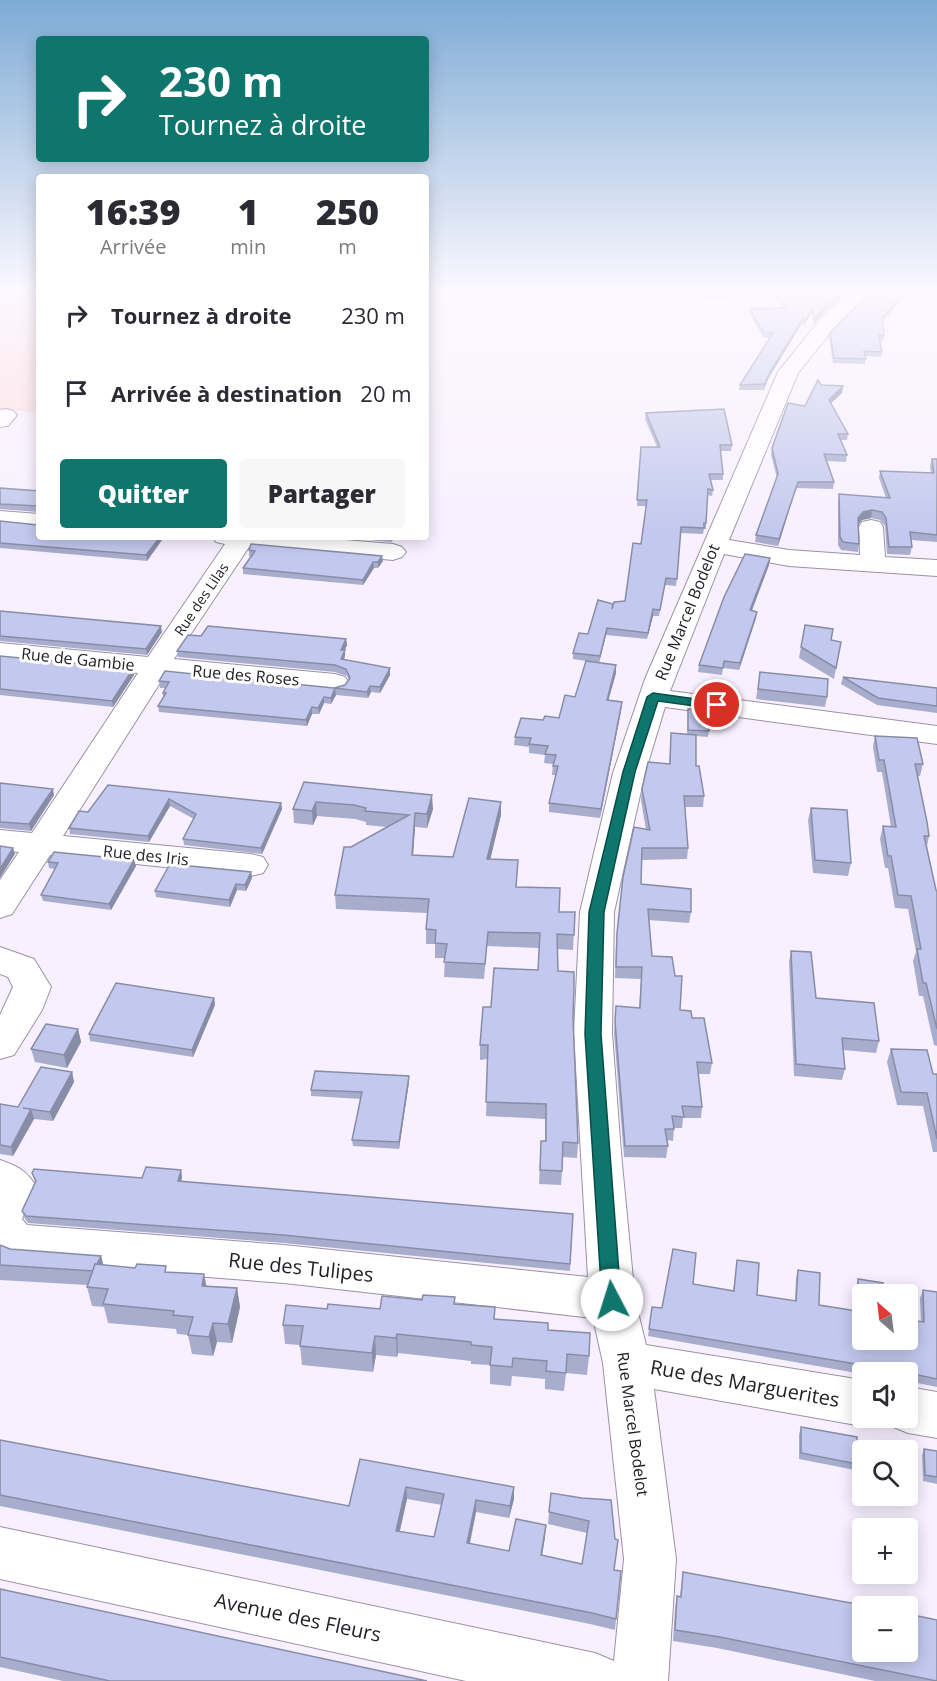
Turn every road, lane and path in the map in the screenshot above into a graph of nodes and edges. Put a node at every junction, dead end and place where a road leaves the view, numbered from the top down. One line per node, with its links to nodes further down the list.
1 (788, 372): 7 (street, Rue Marcel Bodelot)
2 (0, 518): 3 (street)
3 (36, 521)
4 (871, 527): 9 (street)
5 (241, 540): 12 (street, Rue des Lilas)
6 (264, 540): 8 (street)
7 (715, 545): 9 (street); 14 (street, Rue Marcel Bodelot)
8 (393, 552)
9 (873, 565): 10 (street)
10 (937, 568)
11 (0, 651): 12 (street, Rue de Gambie)
12 (157, 667): 13 (street, Rue des Roses); 17 (street, Rue des Lilas)
13 (335, 684)
14 (653, 697): 15 (street); 24 (street, Rue Marcel Bodelot)
15 (937, 735)
16 (0, 840): 17 (street, Rue des Iris)
17 (41, 844): 18 (street, Rue des Iris); 19 (street, Rue des Lilas)
18 (251, 865)
19 (0, 906)
20 (0, 960): 21 (street)
21 (0, 1045)
22 (0, 1177): 23 (street, Rue des Tulipes)
23 (0, 1221): 24 (street, Rue des Tulipes)
24 (612, 1300): 25 (street, Rue Marcel Bodelot)
25 (627, 1363): 26 (street, Rue des Marguerites); 31 (street, Rue Marcel Bodelot)
26 (852, 1401)
27 (918, 1412): 28 (street)
28 (937, 1415)
29 (0, 1553): 30 (street, Avenue des Fleurs)
30 (595, 1681)
31 (640, 1681)

